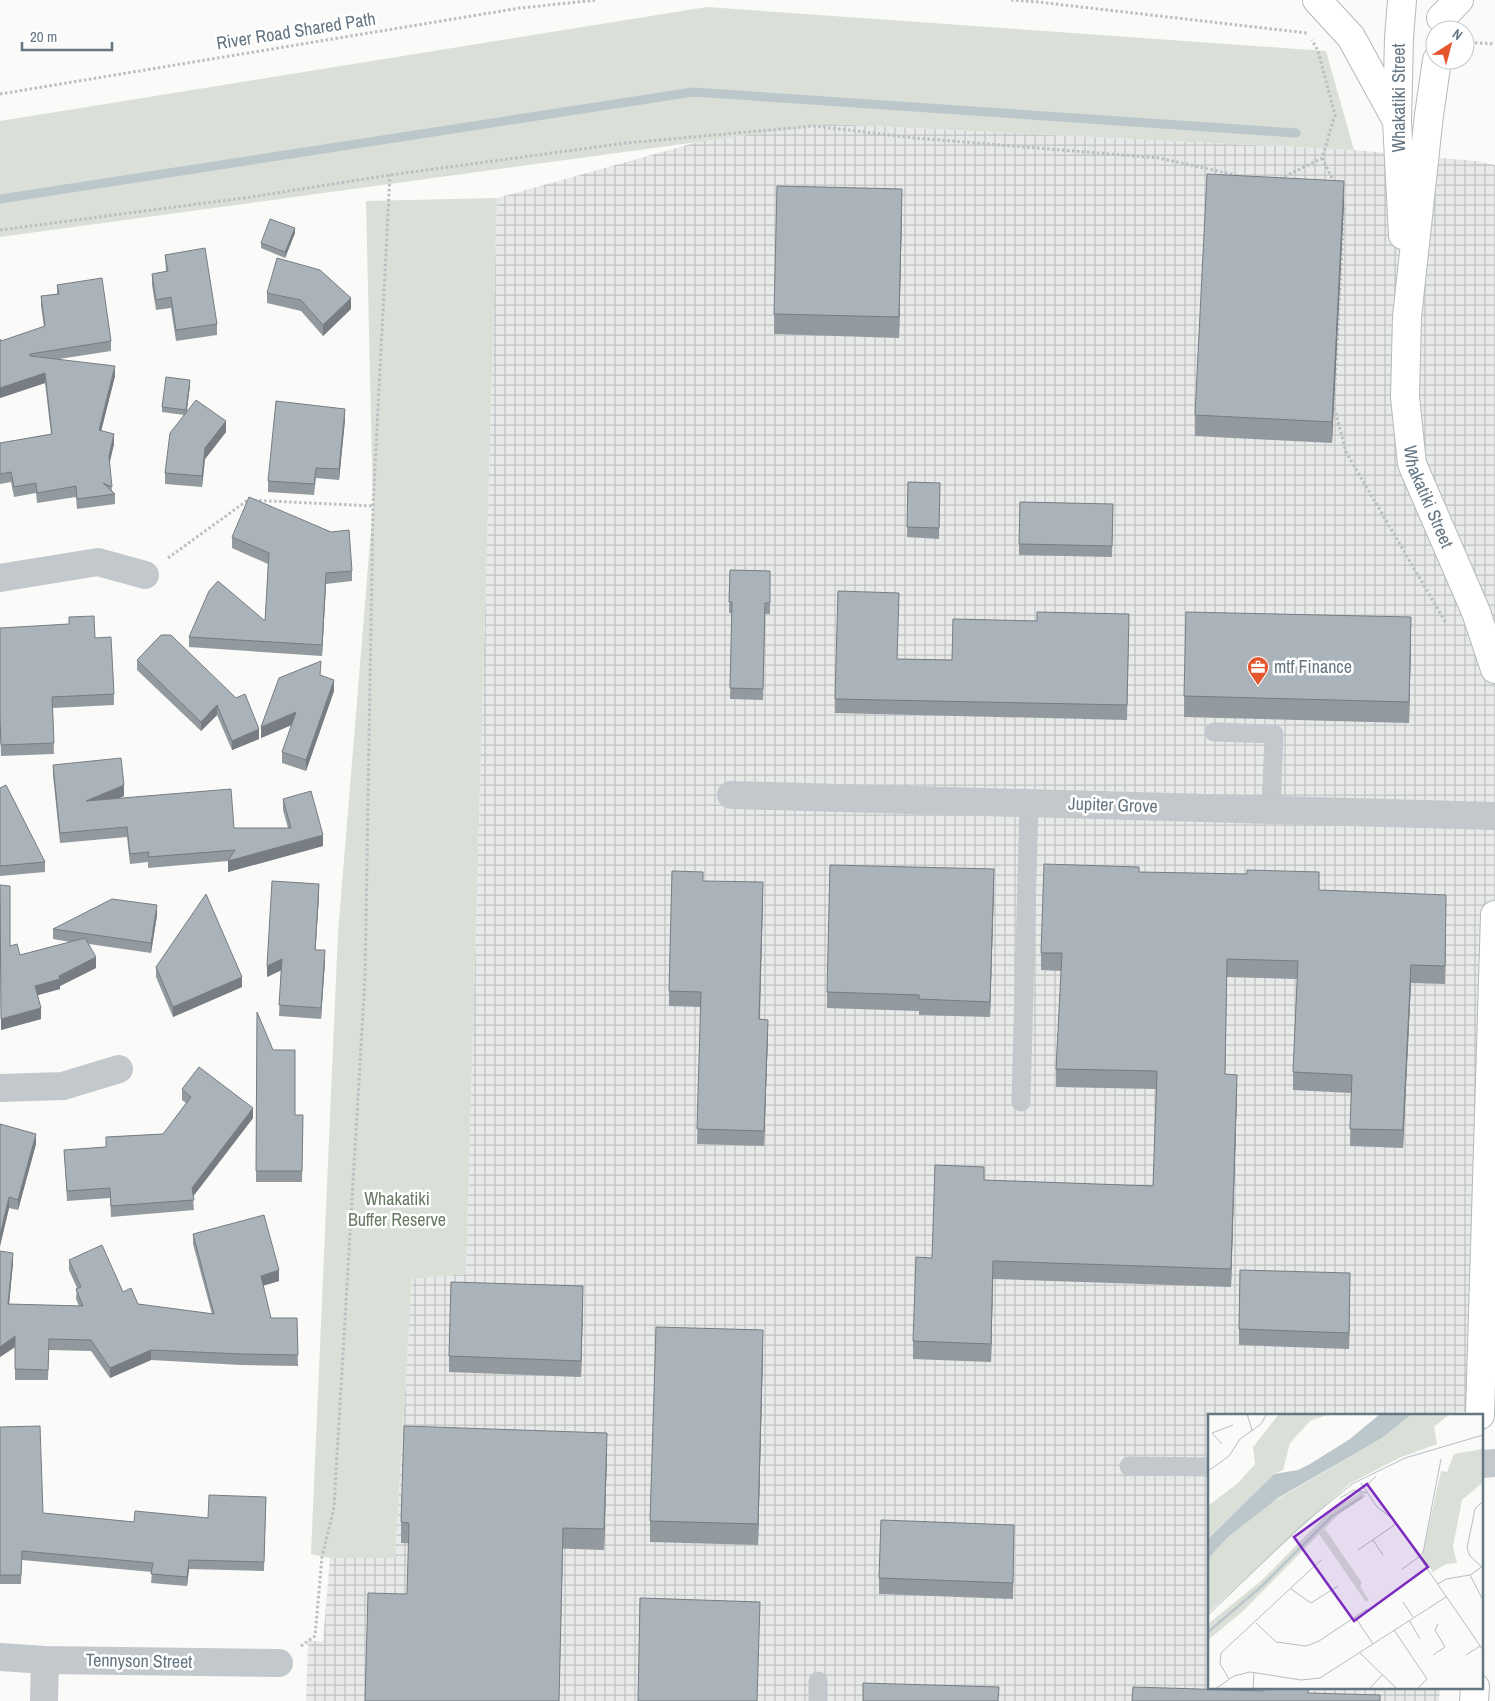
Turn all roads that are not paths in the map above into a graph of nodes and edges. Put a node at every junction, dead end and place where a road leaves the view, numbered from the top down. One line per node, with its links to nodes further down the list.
1 (1316, 0): 4 (main road)
2 (1402, 0): 4 (main road, Whakatiki Street)
3 (1436, 70): 5 (main road, Whakatiki Street)
4 (1396, 121): 5 (main road, Whakatiki Street)
5 (1407, 317): 8 (main road, Whakatiki Street)
6 (145, 574): 7 (street)
7 (0, 578)
8 (1495, 669)
9 (1214, 732): 12 (lane)
10 (731, 795): 11 (street, Jupiter Grove)
11 (1028, 802): 12 (street, Jupiter Grove); 17 (lane)
12 (1271, 810): 13 (street, Jupiter Grove)
13 (1495, 816)
14 (1495, 915): 18 (main road)
15 (119, 1069): 16 (street)
16 (0, 1088)
17 (1021, 1102)
18 (1480, 1414)
19 (1482, 1464): 20 (street)
20 (1495, 1464)
21 (1129, 1466): 22 (lane)
22 (1208, 1467)
23 (0, 1657): 24 (street, Tennyson Street)
24 (45, 1660): 25 (street, Tennyson Street); 28 (street)
25 (279, 1663)
26 (818, 1681): 29 (lane)
27 (1475, 1688): 30 (main road)
28 (44, 1701)
29 (818, 1701)
30 (1474, 1701)

